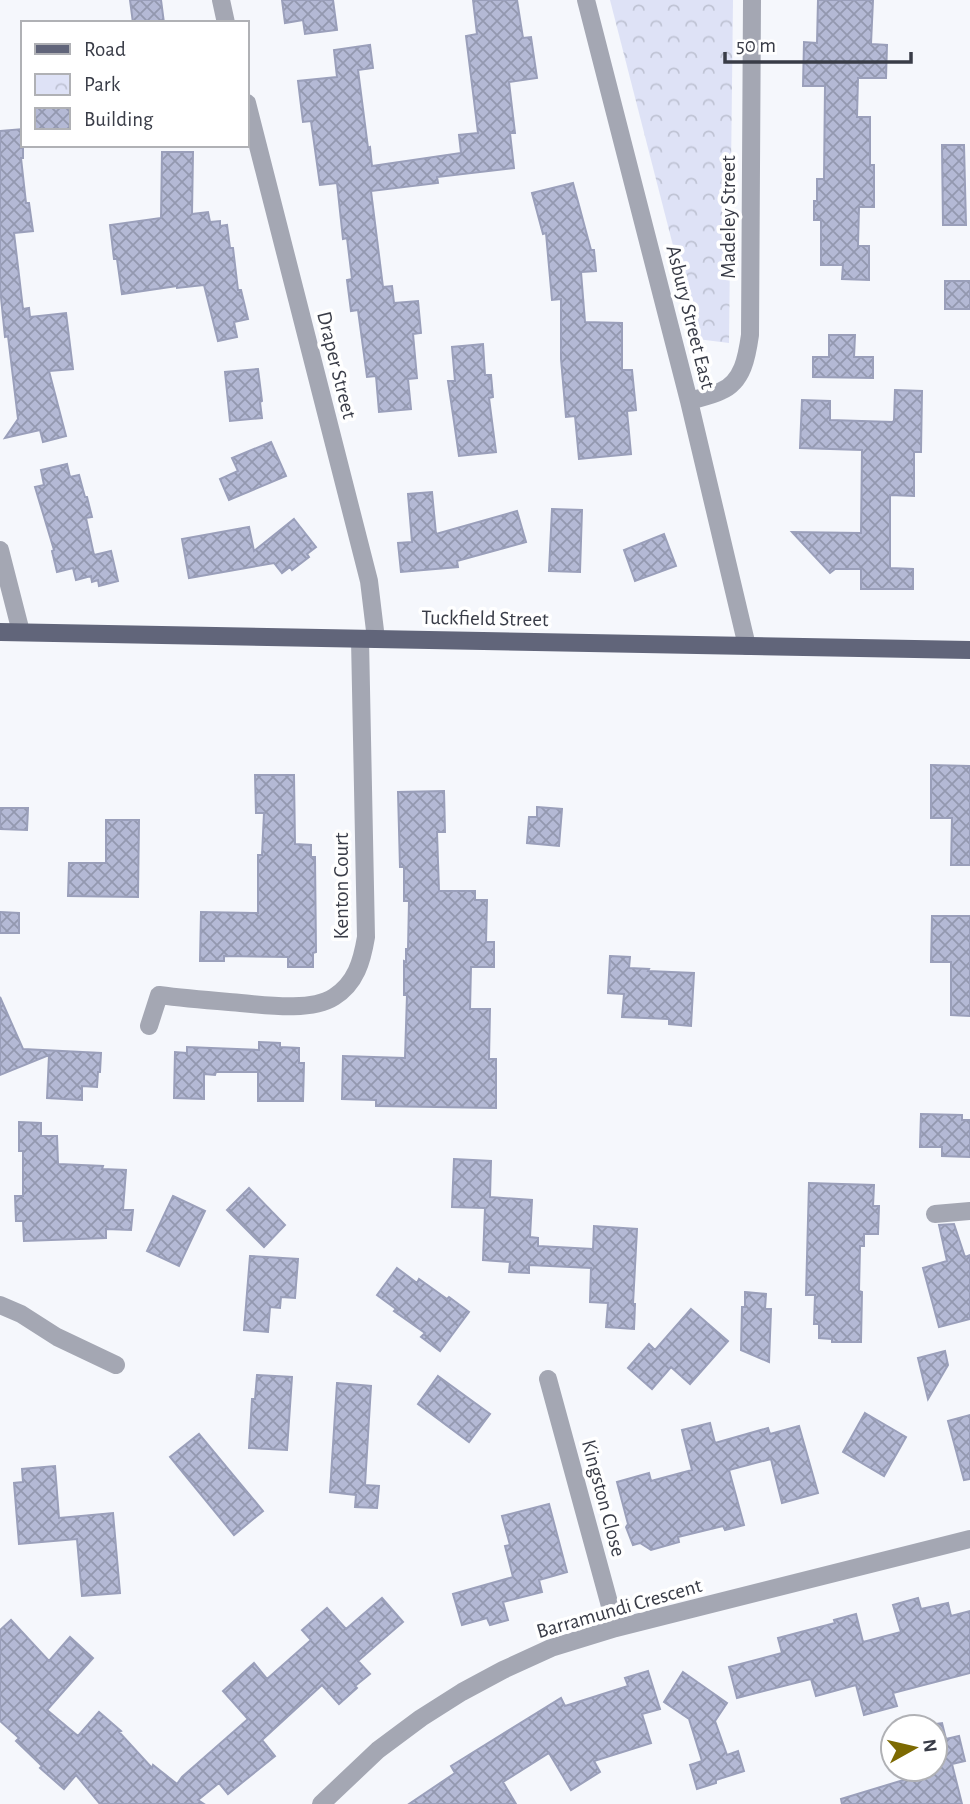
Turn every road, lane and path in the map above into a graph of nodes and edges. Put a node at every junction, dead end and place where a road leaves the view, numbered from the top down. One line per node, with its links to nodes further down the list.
1 (220, 0): 4 (street)
2 (586, 0): 6 (street, Asbury Street East)
3 (752, 0): 6 (street, Madeley Street)
4 (225, 21)
5 (248, 107): 10 (street, Draper Street)
6 (689, 401): 11 (street, Asbury Street East)
7 (0, 550): 9 (street)
8 (0, 632): 9 (main road, Tuckfield Street)
9 (21, 632): 10 (main road, Tuckfield Street)
10 (368, 639): 11 (main road, Tuckfield Street); 13 (street, Kenton Court)
11 (747, 646): 12 (main road, Tuckfield Street)
12 (970, 650)
13 (149, 1026)
14 (970, 1212): 15 (street)
15 (935, 1214)
16 (0, 1305): 17 (street)
17 (116, 1365)
18 (548, 1379): 20 (street, Kingston Close)
19 (970, 1539): 20 (street, Barramundi Crescent)
20 (616, 1628): 21 (street, Barramundi Crescent)
21 (321, 1804)

